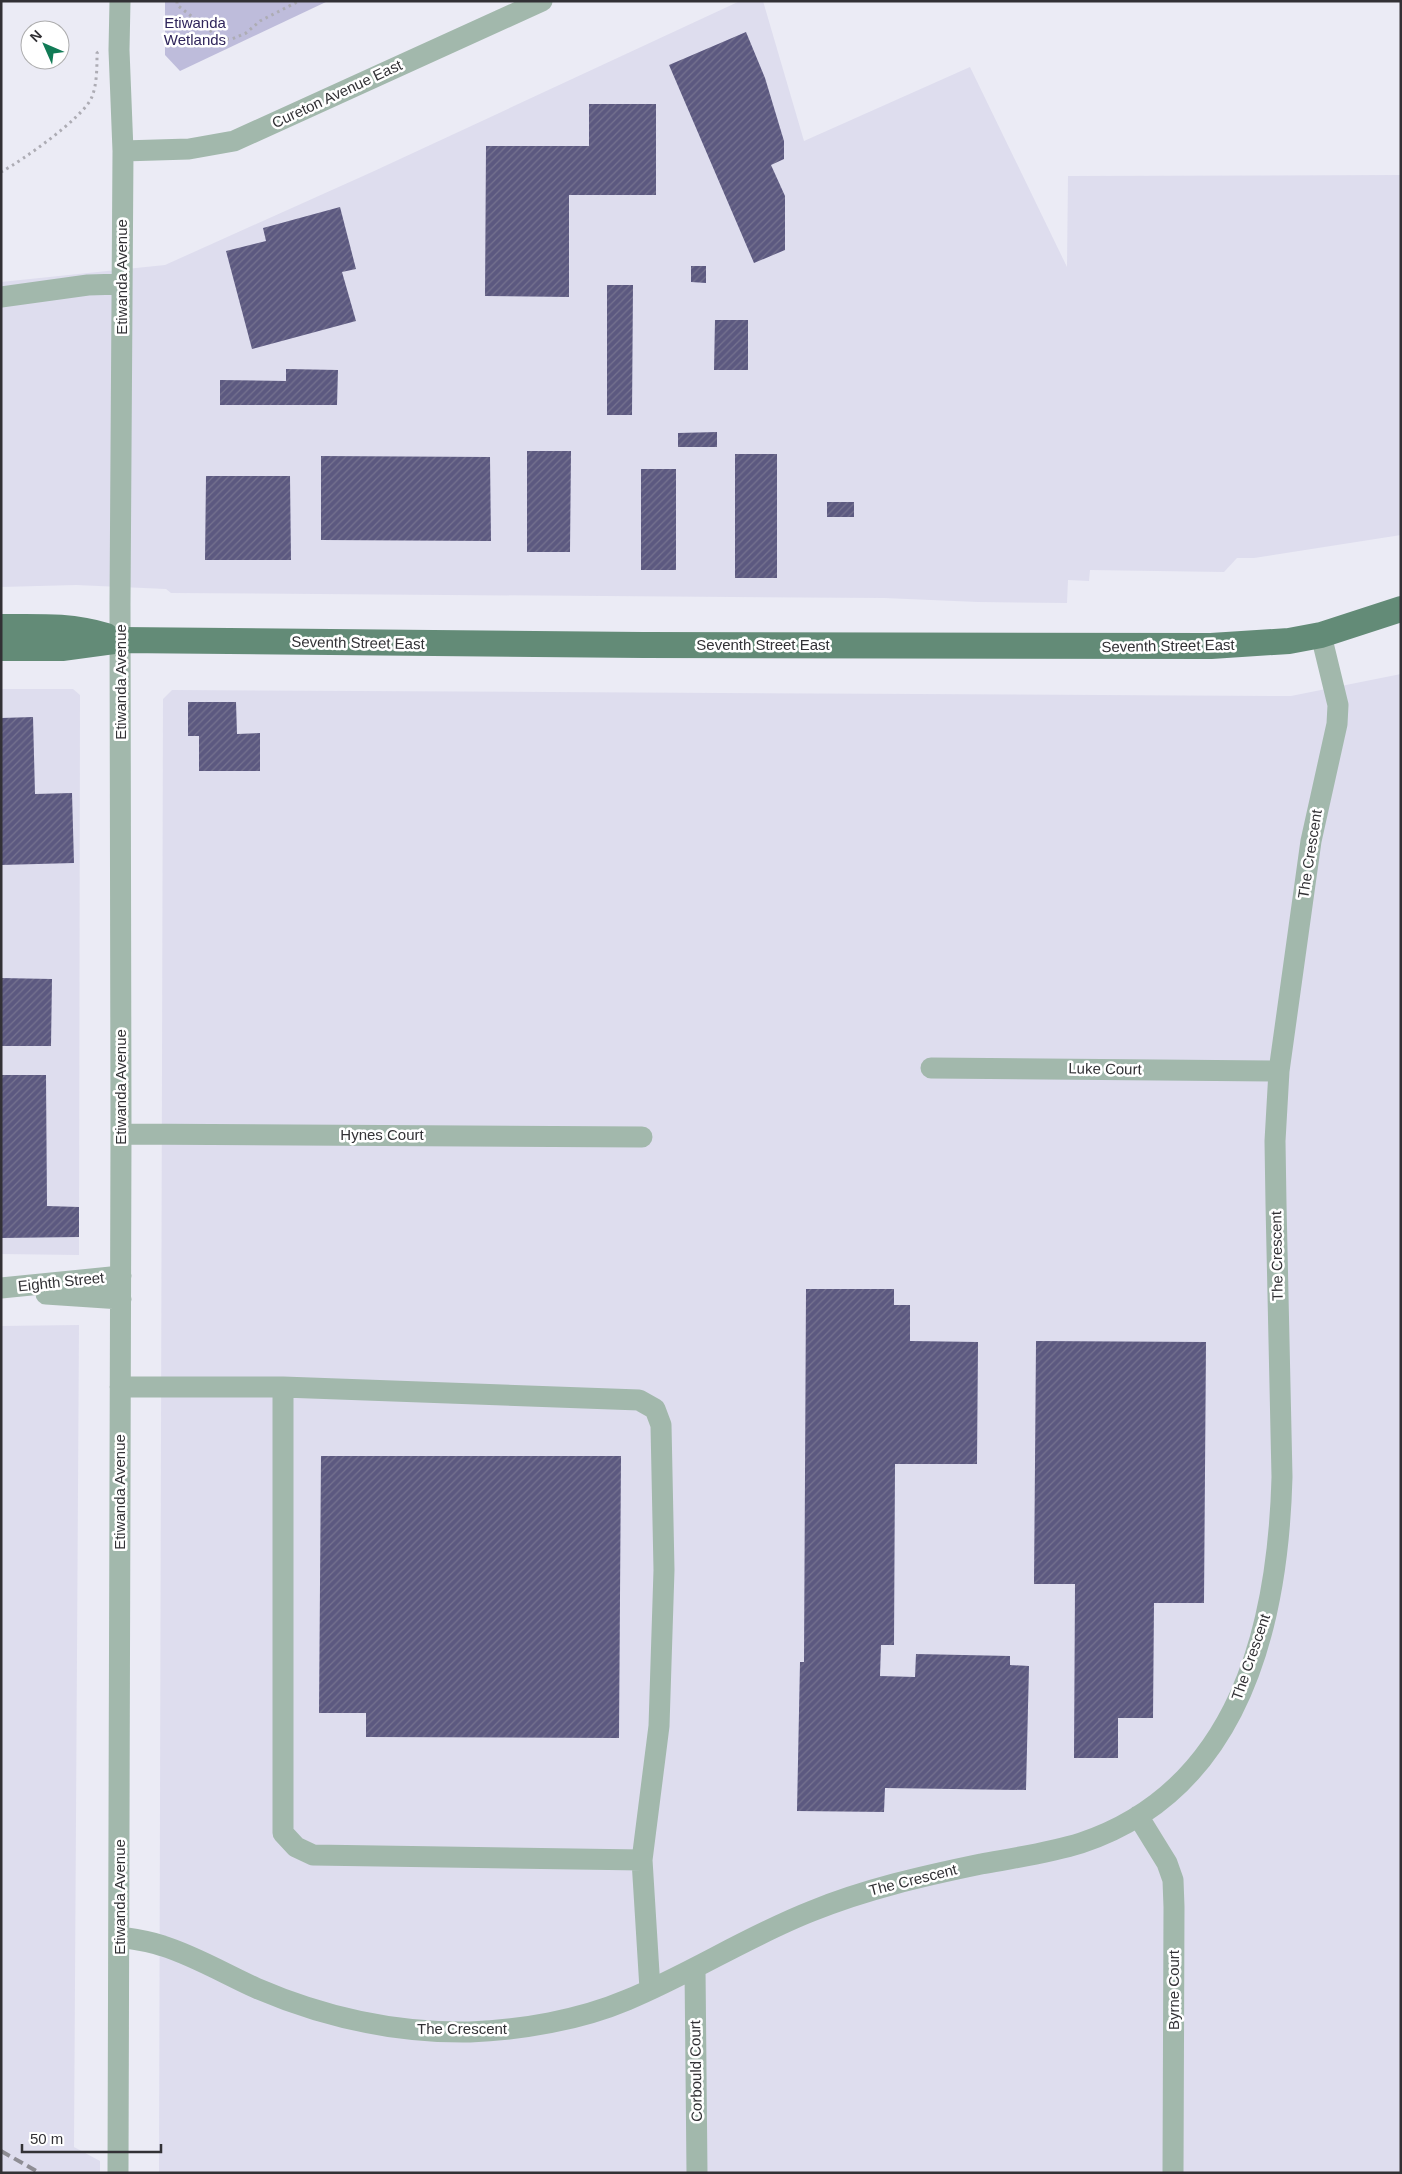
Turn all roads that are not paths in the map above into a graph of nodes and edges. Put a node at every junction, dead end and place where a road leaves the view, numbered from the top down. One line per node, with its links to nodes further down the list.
1 (120, 1): 3 (street, Etiwanda Avenue)
2 (542, 1): 3 (street, Cureton Avenue East)
3 (123, 151): 4 (street, Etiwanda Avenue)
4 (122, 284): 5 (street); 9 (street, Etiwanda Avenue)
5 (1, 297)
6 (1401, 609): 8 (main road, Seventh Street East)
7 (1, 628): 9 (main road)
8 (1321, 635): 9 (main road, Seventh Street East); 12 (street, The Crescent)
9 (121, 640): 10 (main road); 13 (street, Etiwanda Avenue)
10 (1, 648)
11 (931, 1068): 12 (street, Luke Court)
12 (1279, 1071): 20 (street, The Crescent)
13 (121, 1134): 14 (street, Hynes Court); 15 (street, Etiwanda Avenue)
14 (642, 1137)
15 (121, 1276): 16 (street, Eighth Street); 17 (street, Etiwanda Avenue)
16 (1, 1289): 17 (street, Eighth Street)
17 (120, 1299): 18 (street, Etiwanda Avenue)
18 (120, 1387): 19 (street); 22 (street, Etiwanda Avenue)
19 (284, 1387): 21 (street); 21 (street)
20 (1138, 1816): 23 (street, The Crescent); 27 (street, Byrne Court)
21 (642, 1860): 24 (street)
22 (120, 1937): 24 (street, The Crescent); 25 (street, Etiwanda Avenue)
23 (695, 1968): 24 (street, The Crescent); 26 (street, Corbould Court)
24 (650, 1989)
25 (118, 2173)
26 (697, 2173)
27 (1173, 2173)

